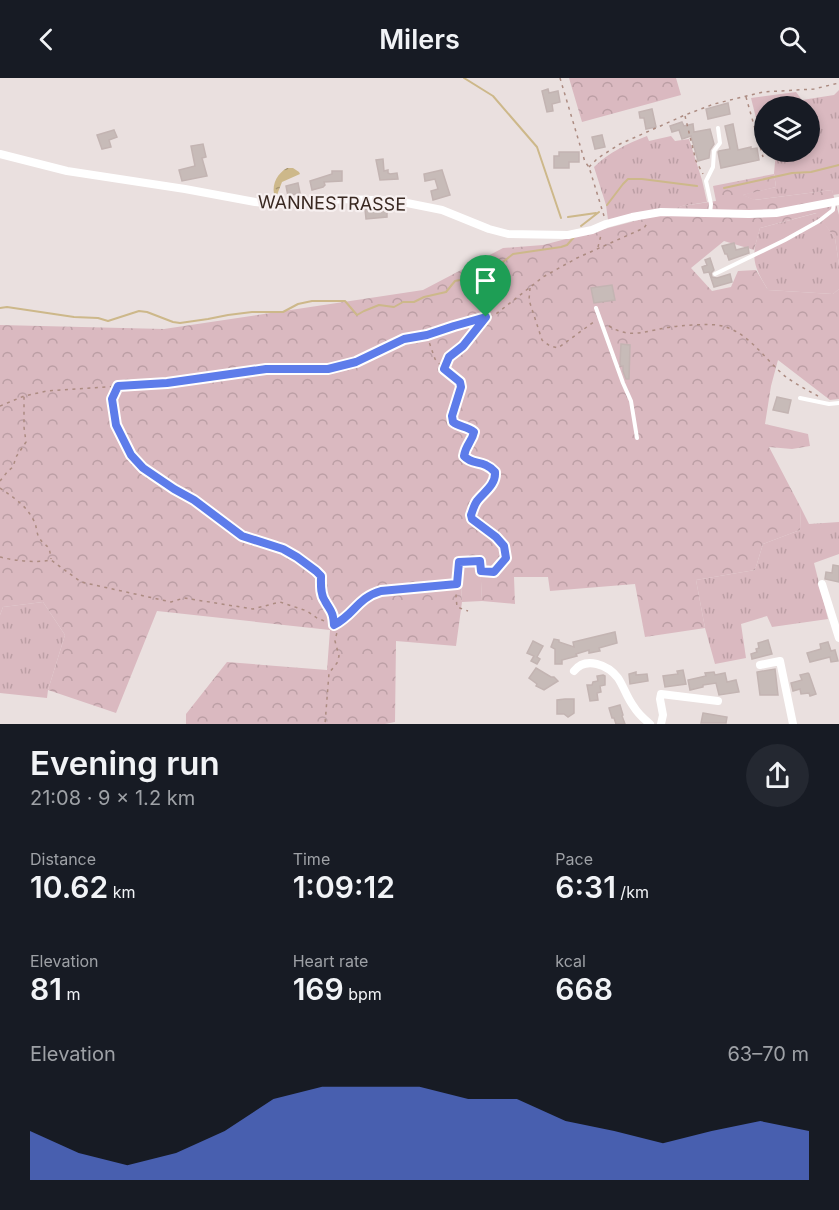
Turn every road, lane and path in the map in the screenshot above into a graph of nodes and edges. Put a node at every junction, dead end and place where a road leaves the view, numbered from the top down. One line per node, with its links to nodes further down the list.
1 (560, 78): 8 (path)
2 (839, 83): 3 (path)
3 (745, 96): 4 (path); 5 (path)
4 (685, 115): 8 (path); 9 (path)
5 (754, 126)
6 (718, 128): 9 (lane)
7 (0, 154): 13 (street, WANNESTRASSE)
8 (589, 167): 13 (path)
9 (706, 181): 12 (lane)
10 (836, 202): 12 (street, WANNESTRASSE); 15 (lane)
11 (651, 213): 12 (street, WANNESTRASSE); 13 (street, WANNESTRASSE); 14 (path)
12 (710, 214)
13 (606, 224): 14 (path)
14 (597, 248): 16 (path)
15 (715, 274)
16 (530, 287): 18 (path); 19 (path)
17 (596, 308): 19 (lane)
18 (486, 317): 20 (path); 21 (path)
19 (599, 319): 26 (path); 28 (lane)
20 (427, 335): 21 (path); 22 (path)
21 (444, 369): 33 (path)
22 (118, 386): 23 (path); 36 (path)
23 (24, 396): 27 (path); 29 (path)
24 (800, 398): 26 (lane)
25 (839, 403): 26 (lane)
26 (829, 404)
27 (0, 406)
28 (637, 438)
29 (0, 481)
30 (0, 488): 32 (path)
31 (0, 557): 32 (path)
32 (51, 560): 36 (path)
33 (457, 584): 35 (path); 36 (path)
34 (822, 584): 37 (street)
35 (468, 611)
36 (334, 625): 41 (path)
37 (839, 638)
38 (760, 665): 44 (street)
39 (574, 671): 42 (street)
40 (718, 701): 43 (street)
41 (325, 724)
42 (650, 724)
43 (661, 724)
44 (793, 724)

